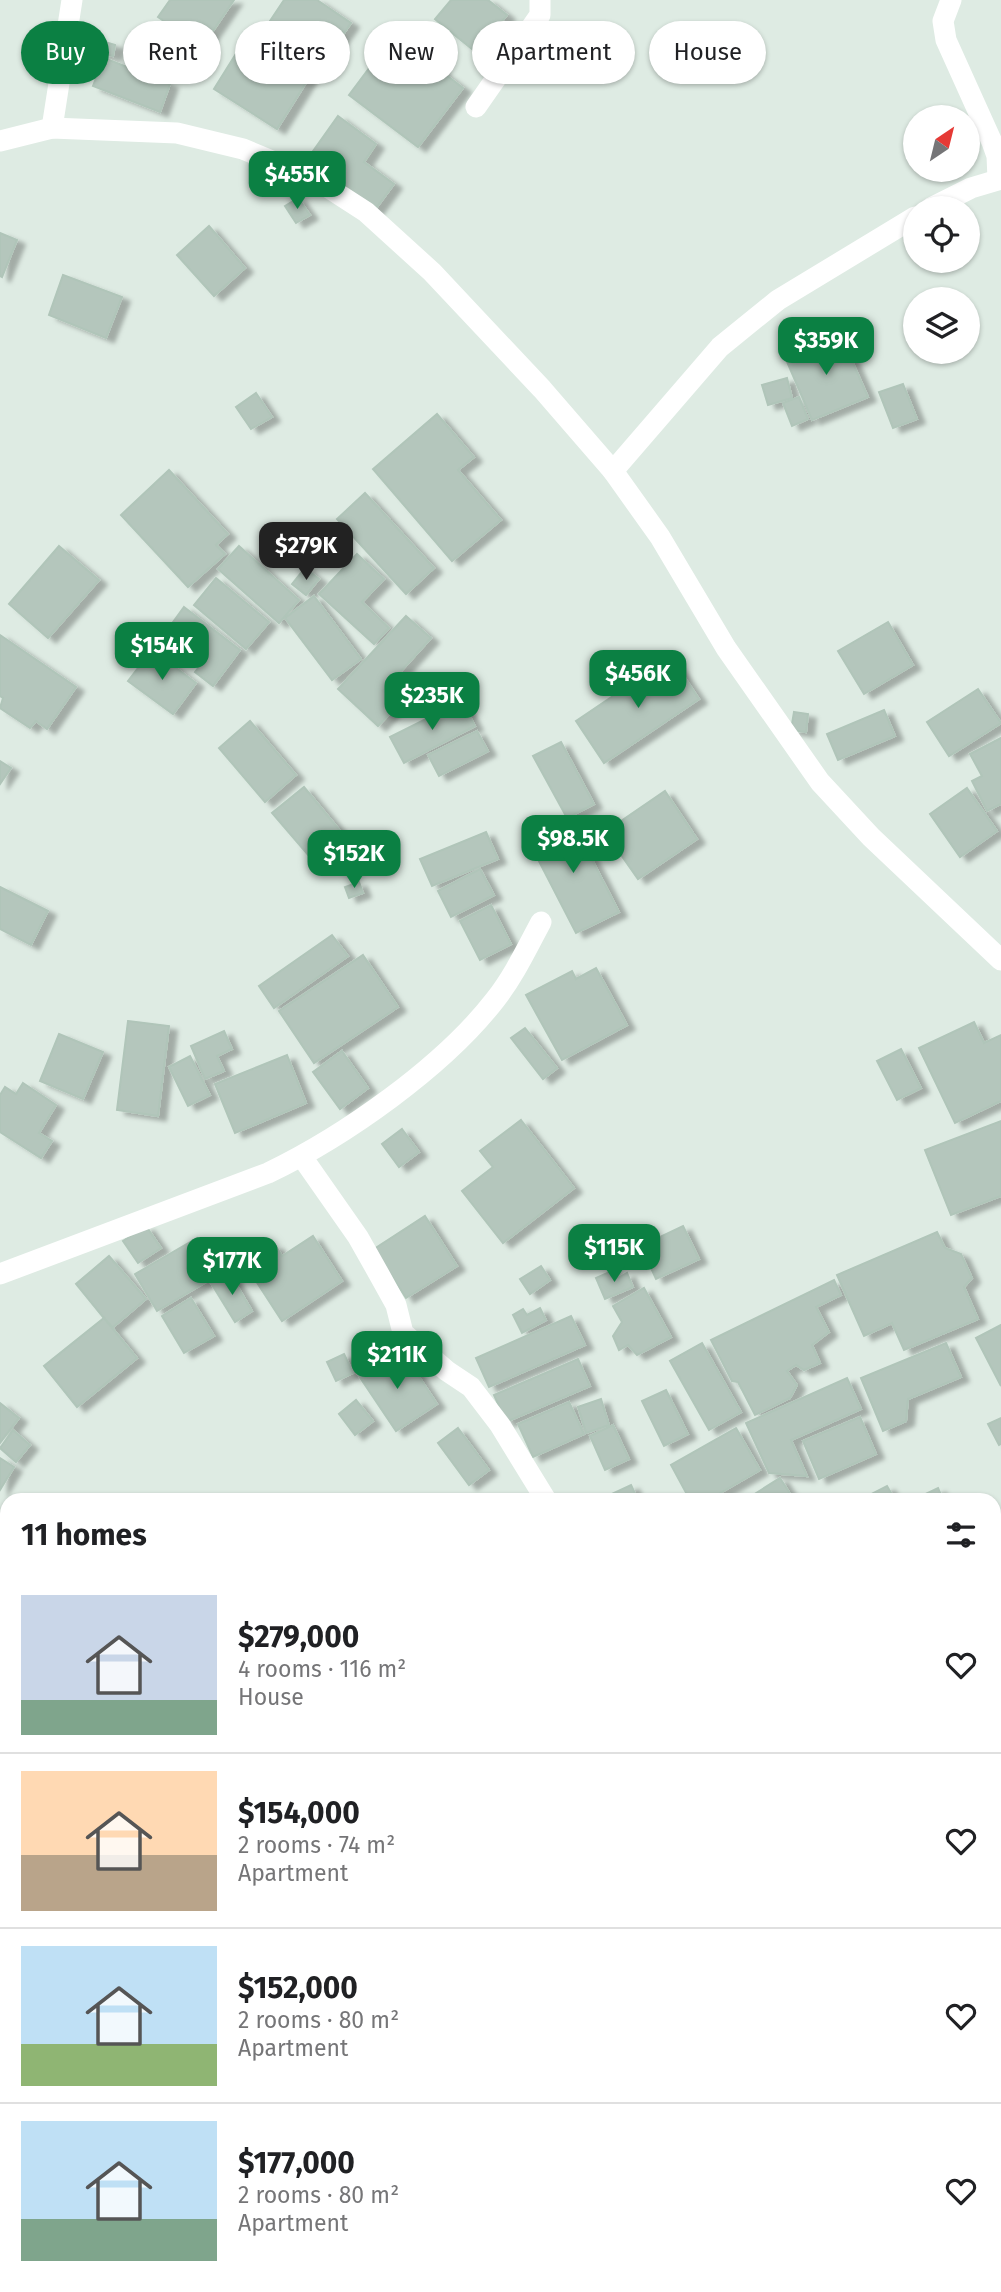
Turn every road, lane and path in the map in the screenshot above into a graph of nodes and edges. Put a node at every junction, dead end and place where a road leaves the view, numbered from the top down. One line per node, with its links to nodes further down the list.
1 (72, 0): 5 (street)
2 (540, 0): 4 (street)
3 (951, 0): 7 (street)
4 (476, 107)
5 (52, 128): 6 (street); 10 (street)
6 (0, 141)
7 (999, 179): 8 (street)
8 (955, 196)
9 (903, 224): 10 (street)
10 (613, 471): 12 (street)
11 (541, 922): 13 (street)
12 (1001, 960)
13 (302, 1157): 14 (street); 15 (street)
14 (0, 1274)
15 (542, 1493)

